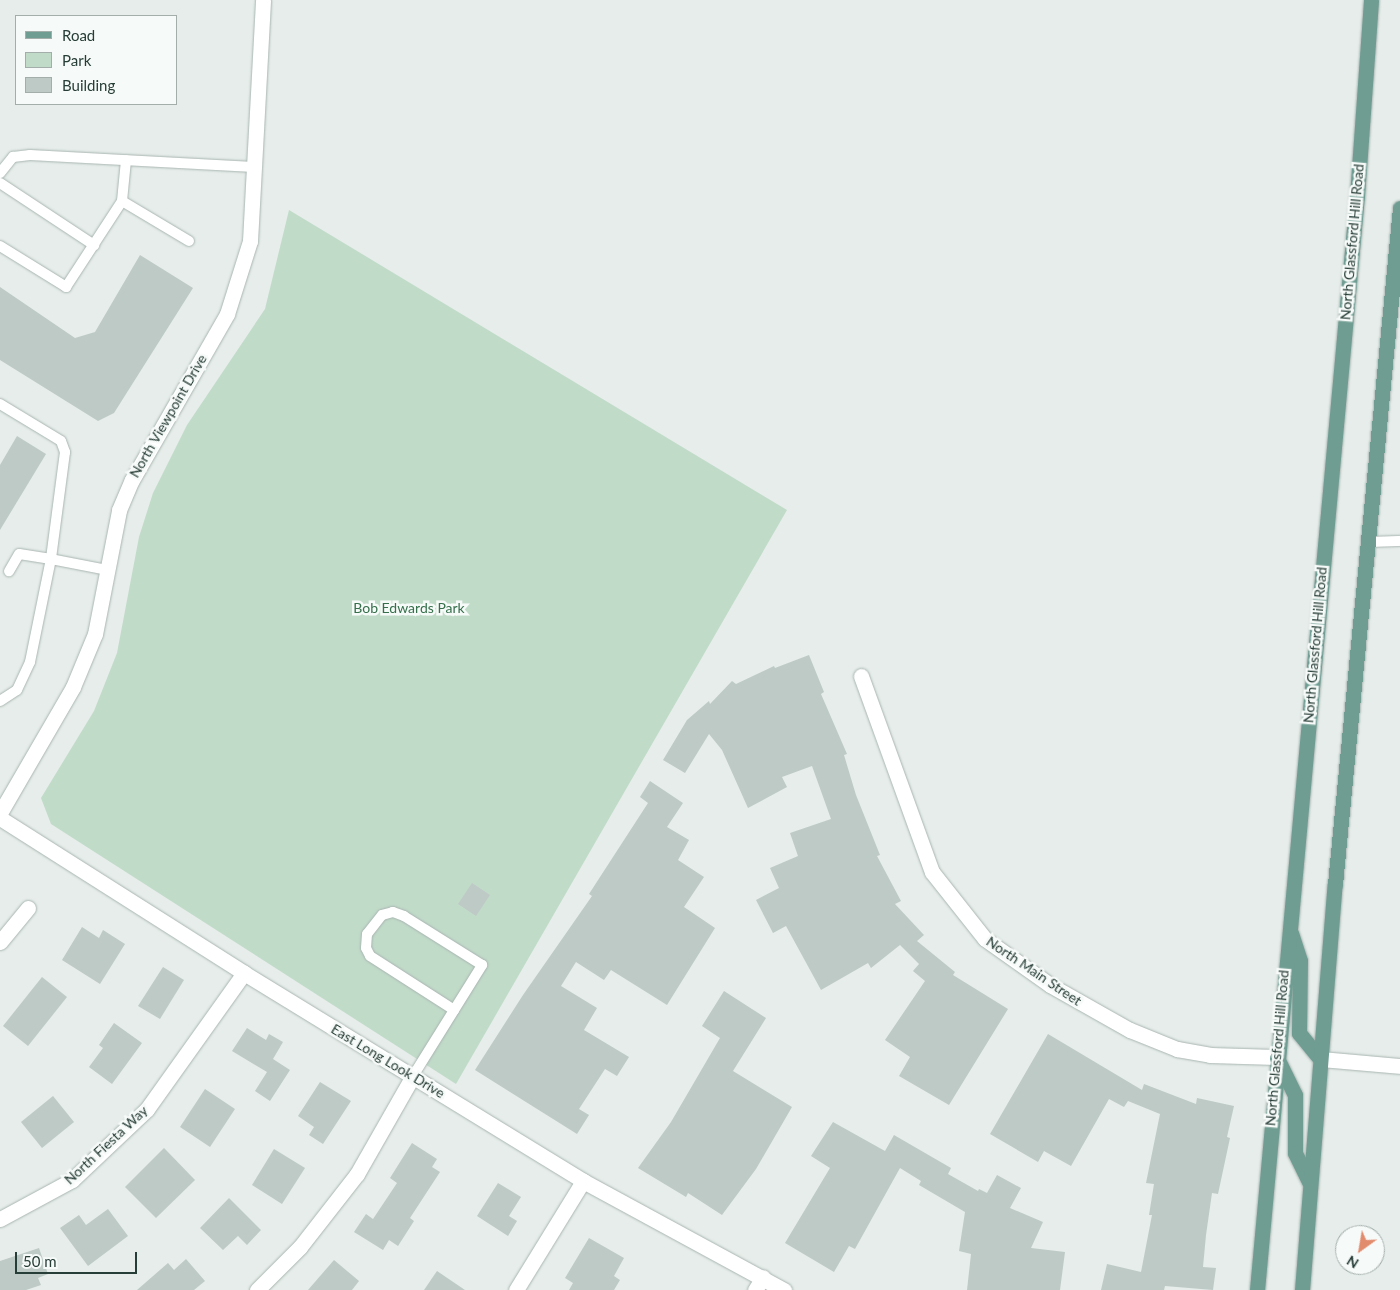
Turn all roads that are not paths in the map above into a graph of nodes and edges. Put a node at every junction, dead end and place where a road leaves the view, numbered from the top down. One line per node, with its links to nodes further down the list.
1 (263, 0): 4 (street, North Viewpoint Drive)
2 (1372, 0): 23 (main road, North Glassford Hill Road)
3 (126, 160): 4 (lane); 5 (lane); 7 (lane)
4 (254, 167): 16 (street, North Viewpoint Drive)
5 (0, 173)
6 (0, 183): 10 (lane)
7 (122, 201): 9 (lane); 10 (lane)
8 (1400, 208): 14 (main road)
9 (189, 241)
10 (94, 245): 11 (lane)
11 (0, 246)
12 (0, 404): 15 (lane)
13 (1400, 541): 14 (lane)
14 (1368, 542): 28 (main road)
15 (51, 559): 16 (lane); 17 (lane); 19 (lane)
16 (108, 570): 20 (street, North Viewpoint Drive)
17 (9, 571)
18 (861, 676): 27 (street, North Main Street)
19 (0, 701)
20 (0, 813)
21 (0, 818): 25 (street, East Long Look Drive)
22 (28, 908): 24 (street)
23 (1289, 924): 27 (main road, North Glassford Hill Road); 28 (main road)
24 (0, 942)
25 (244, 973): 30 (street, East Long Look Drive); 33 (street, North Fiesta Way)
26 (454, 1010): 26 (lane); 30 (lane)
27 (1276, 1057): 32 (main road); 39 (main road, North Glassford Hill Road)
28 (1320, 1059): 29 (street); 32 (main road)
29 (1400, 1066)
30 (413, 1076): 31 (street, East Long Look Drive); 35 (street)
31 (583, 1181): 34 (street, East Long Look Drive); 36 (street)
32 (1310, 1184): 40 (main road)
33 (0, 1219)
34 (763, 1277): 37 (street); 38 (street, East Long Look Drive)
35 (257, 1290)
36 (516, 1290)
37 (755, 1290)
38 (784, 1290)
39 (1257, 1290)
40 (1302, 1290)

